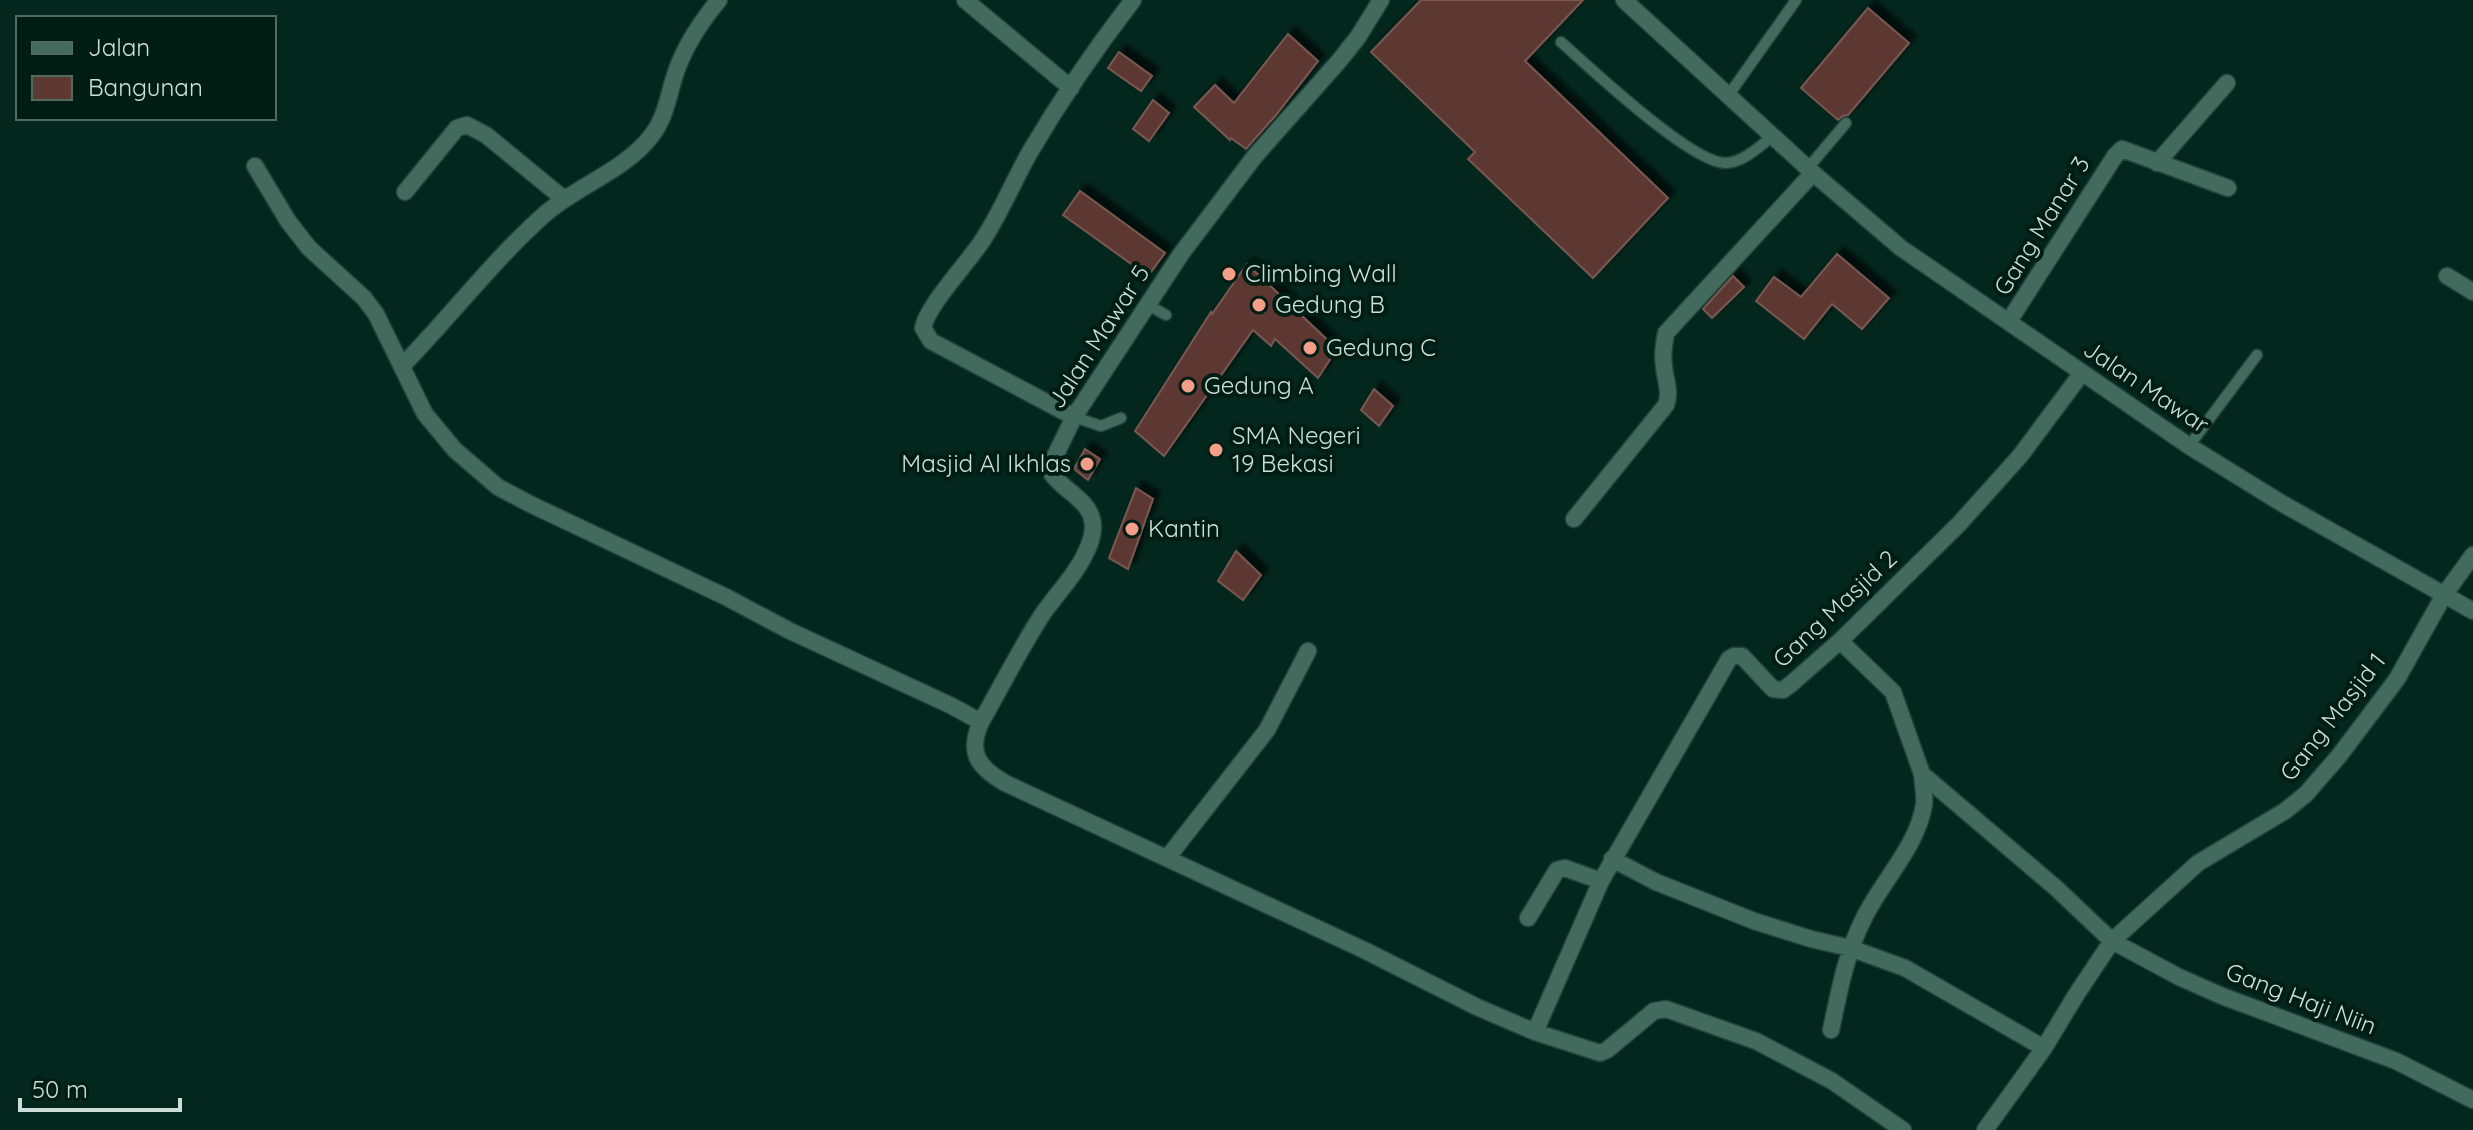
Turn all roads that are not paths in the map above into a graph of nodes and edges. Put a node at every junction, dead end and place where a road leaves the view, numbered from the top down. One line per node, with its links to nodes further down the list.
1 (719, 0): 18 (street)
2 (965, 0): 9 (street)
3 (1133, 0): 9 (street)
4 (1381, 0): 21 (street, Jalan Mawar 5)
5 (1624, 0): 10 (street, Jalan Mawar)
6 (1796, 0): 10 (lane)
7 (1561, 42): 12 (lane)
8 (2227, 83): 13 (street)
9 (1071, 88): 27 (street)
10 (1728, 96): 12 (street, Jalan Mawar)
11 (1846, 123): 15 (lane)
12 (1774, 135): 15 (street, Jalan Mawar)
13 (2157, 163): 16 (street); 23 (street, Gang Manar 3)
14 (255, 166): 25 (street)
15 (1810, 170): 23 (street, Jalan Mawar); 30 (street)
16 (2228, 188)
17 (405, 192): 18 (street)
18 (564, 199): 25 (street)
19 (2447, 276): 20 (street)
20 (2473, 292)
21 (1148, 305): 22 (lane); 27 (street, Jalan Mawar 5)
22 (1166, 315)
23 (2009, 321): 26 (street, Jalan Mawar)
24 (2257, 355): 29 (lane)
25 (403, 365): 36 (street)
26 (2082, 373): 29 (street, Jalan Mawar); 34 (street, Gang Masjid 2)
27 (1074, 417): 28 (lane); 36 (street, Jalan Mawar 5)
28 (1121, 418)
29 (2189, 446): 32 (street, Jalan Mawar)
30 (1574, 519)
31 (2473, 555): 32 (street, Gang Masjid 1)
32 (2444, 595): 33 (street, Jalan Mawar); 42 (street, Gang Masjid 1)
33 (2473, 611)
34 (1840, 641): 37 (street); 39 (street, Gang Masjid 2)
35 (1308, 651): 38 (street)
36 (981, 722): 38 (street)
37 (1922, 774): 42 (street, Gang Haji Niin); 43 (street)
38 (1168, 857): 45 (street)
39 (1612, 859): 40 (street, Gang Masjid 2); 43 (street)
40 (1601, 881): 41 (street); 45 (street, Gang Masjid 2)
41 (1528, 918)
42 (2112, 941): 46 (street, Gang Masjid 1); 47 (street, Gang Haji Niin)
43 (1850, 948): 44 (street); 46 (street)
44 (1831, 1030)
45 (1535, 1032): 48 (street)
46 (2044, 1048): 49 (street, Gang Masjid 1)
47 (2473, 1100)
48 (1903, 1130)
49 (1985, 1130)

